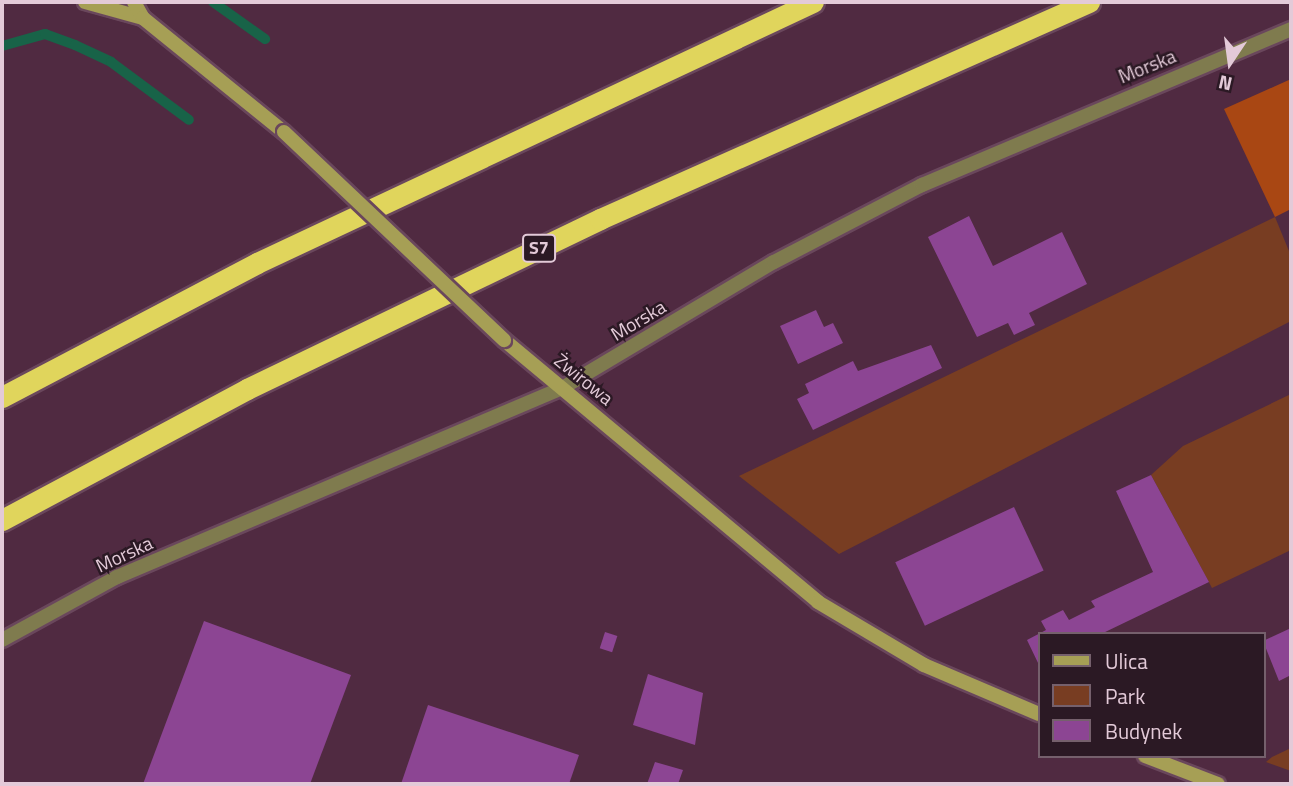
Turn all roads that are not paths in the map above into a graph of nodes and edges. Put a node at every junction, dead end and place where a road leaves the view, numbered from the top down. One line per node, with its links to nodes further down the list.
1 (85, 2): 5 (street, Żwirowa)
2 (134, 2): 5 (street, Żwirowa)
3 (813, 2): 8 (highway)
4 (1088, 2): 9 (highway, S7)
5 (143, 18): 7 (street, Żwirowa, bridge)
6 (1291, 29): 7 (street, Morska)
7 (564, 387): 10 (street, Morska); 11 (street, Żwirowa)
8 (2, 397)
9 (2, 520)
10 (2, 640)
11 (1038, 714)
12 (1150, 758): 13 (street)
13 (1217, 784)

